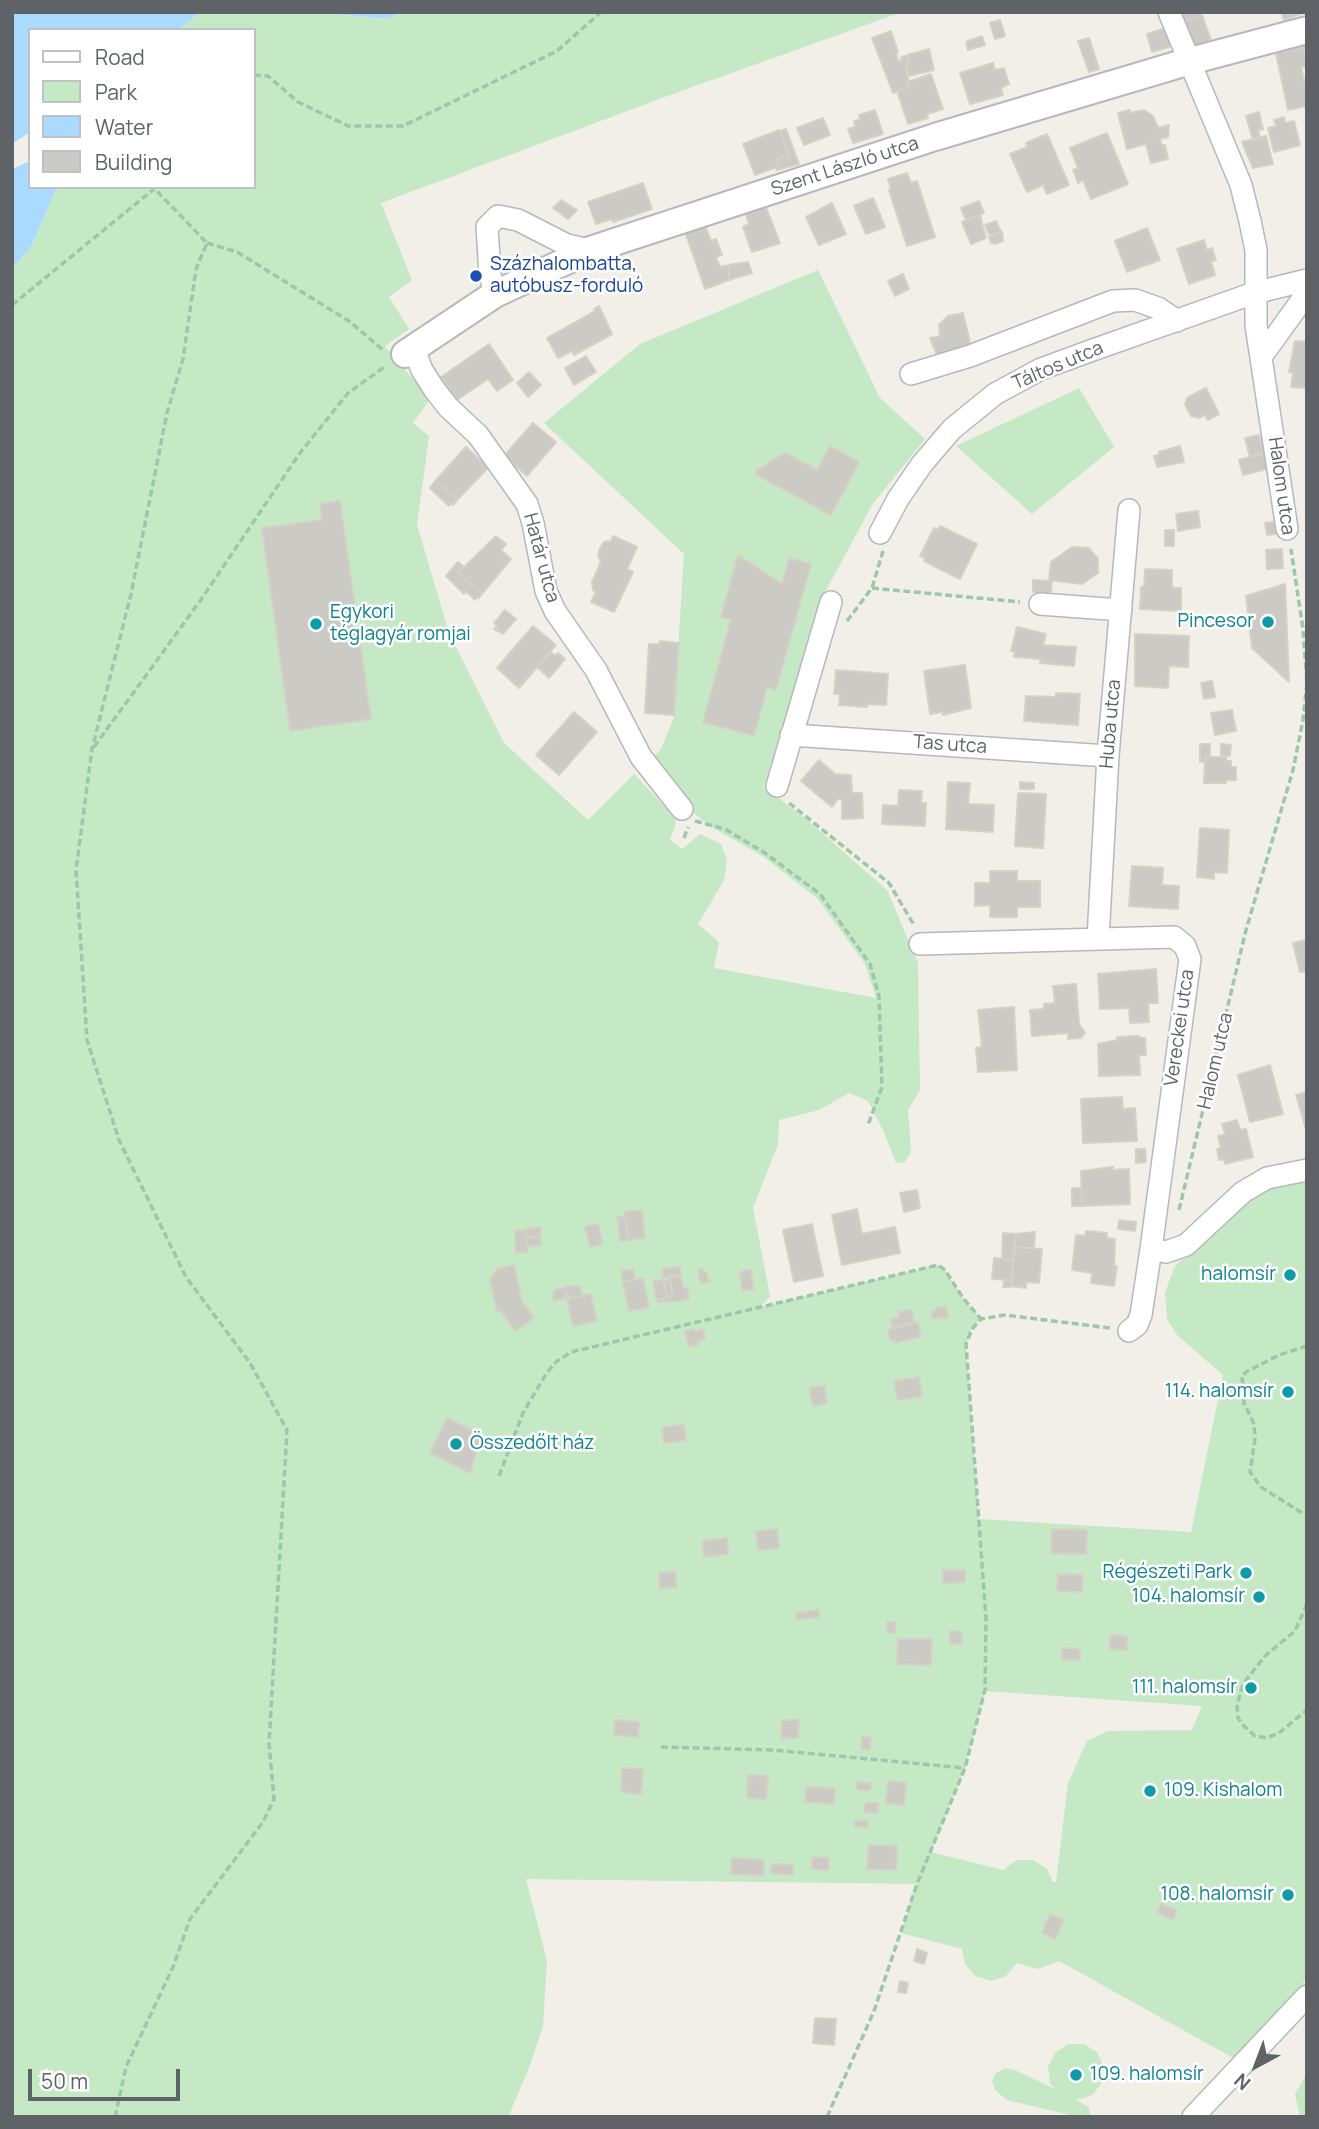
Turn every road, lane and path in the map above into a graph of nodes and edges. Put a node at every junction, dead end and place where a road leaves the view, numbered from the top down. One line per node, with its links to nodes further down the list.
1 (601, 12): 5 (path)
2 (1168, 12): 4 (street, Halom utca)
3 (1307, 30): 4 (street, Szent László utca)
4 (1190, 61): 9 (street, Szent László utca); 11 (street, Halom utca)
5 (256, 75)
6 (152, 189): 14 (path)
7 (154, 189): 8 (path)
8 (207, 243): 16 (path); 26 (path)
9 (590, 250): 13 (street, Szent László utca); 13 (street)
10 (1307, 280): 11 (street, Táltos utca)
11 (1254, 293): 15 (street, Táltos utca); 17 (street, Halom utca)
12 (1307, 293): 17 (street)
13 (495, 294): 16 (street, Szent László utca)
14 (12, 305)
15 (1177, 321): 18 (street); 21 (street, Táltos utca)
16 (405, 354): 26 (path); 29 (street, Határ utca)
17 (1261, 357): 20 (street, Halom utca)
18 (911, 374)
19 (1129, 510): 24 (street, Huba utca)
20 (1287, 529): 34 (path, Halom utca)
21 (881, 531): 23 (path)
22 (831, 602): 25 (street)
23 (1040, 604): 24 (street)
24 (1121, 610): 27 (street, Huba utca)
25 (791, 735): 27 (street, Tas utca); 28 (street)
26 (92, 749): 46 (path)
27 (1108, 756): 30 (street, Huba utca)
28 (777, 786): 31 (path)
29 (682, 809): 32 (path)
30 (1098, 939): 31 (street, Vereckei utca); 35 (street, Vereckei utca)
31 (920, 944)
32 (869, 1125)
33 (1307, 1170): 35 (street)
34 (1176, 1218)
35 (1151, 1249): 37 (street, Vereckei utca)
36 (981, 1319): 37 (path); 39 (path); 44 (path)
37 (1129, 1331)
38 (1307, 1346): 40 (path)
39 (499, 1476)
40 (1307, 1516)
41 (1307, 1604): 42 (path)
42 (1307, 1710)
43 (662, 1747): 44 (path)
44 (965, 1768): 47 (path)
45 (1307, 1996): 48 (street)
46 (115, 2117)
47 (827, 2117)
48 (1193, 2117)

